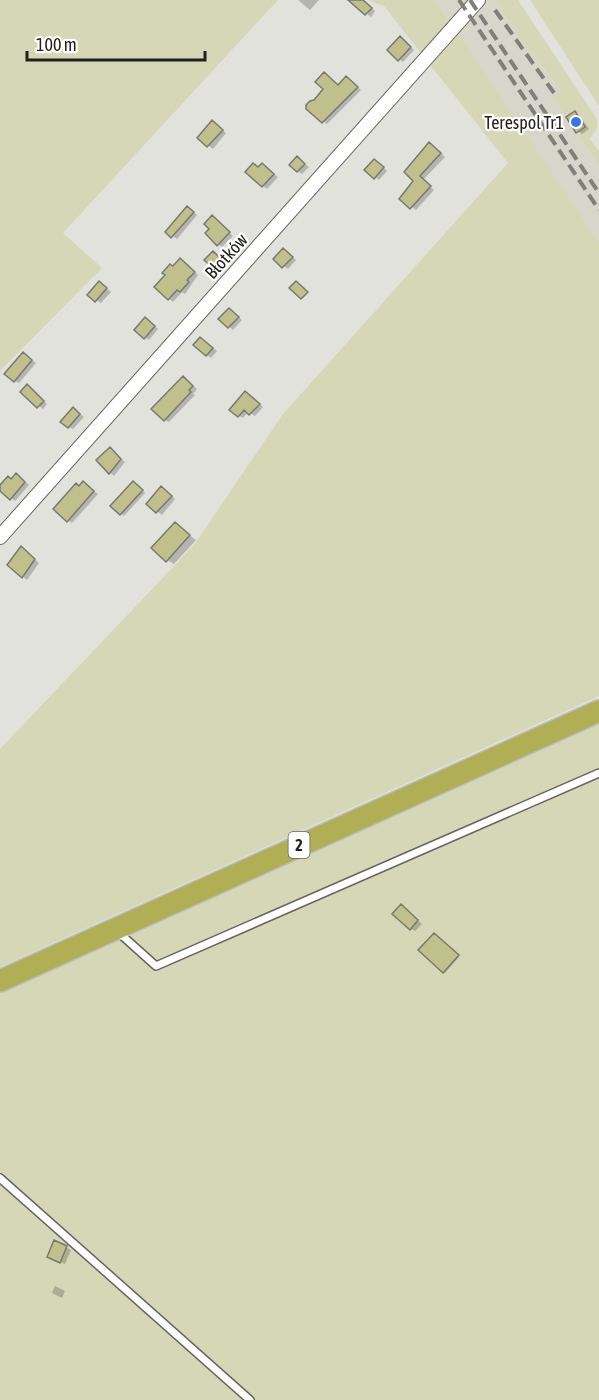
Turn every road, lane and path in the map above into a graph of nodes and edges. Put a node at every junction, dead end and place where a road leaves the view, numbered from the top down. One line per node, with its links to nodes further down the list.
1 (478, 0): 2 (street, Błotków)
2 (0, 537)
3 (599, 711): 5 (highway, 2)
4 (599, 773): 5 (lane)
5 (116, 929): 6 (highway, 2)
6 (0, 981)
7 (0, 1178): 8 (lane)
8 (250, 1400)

